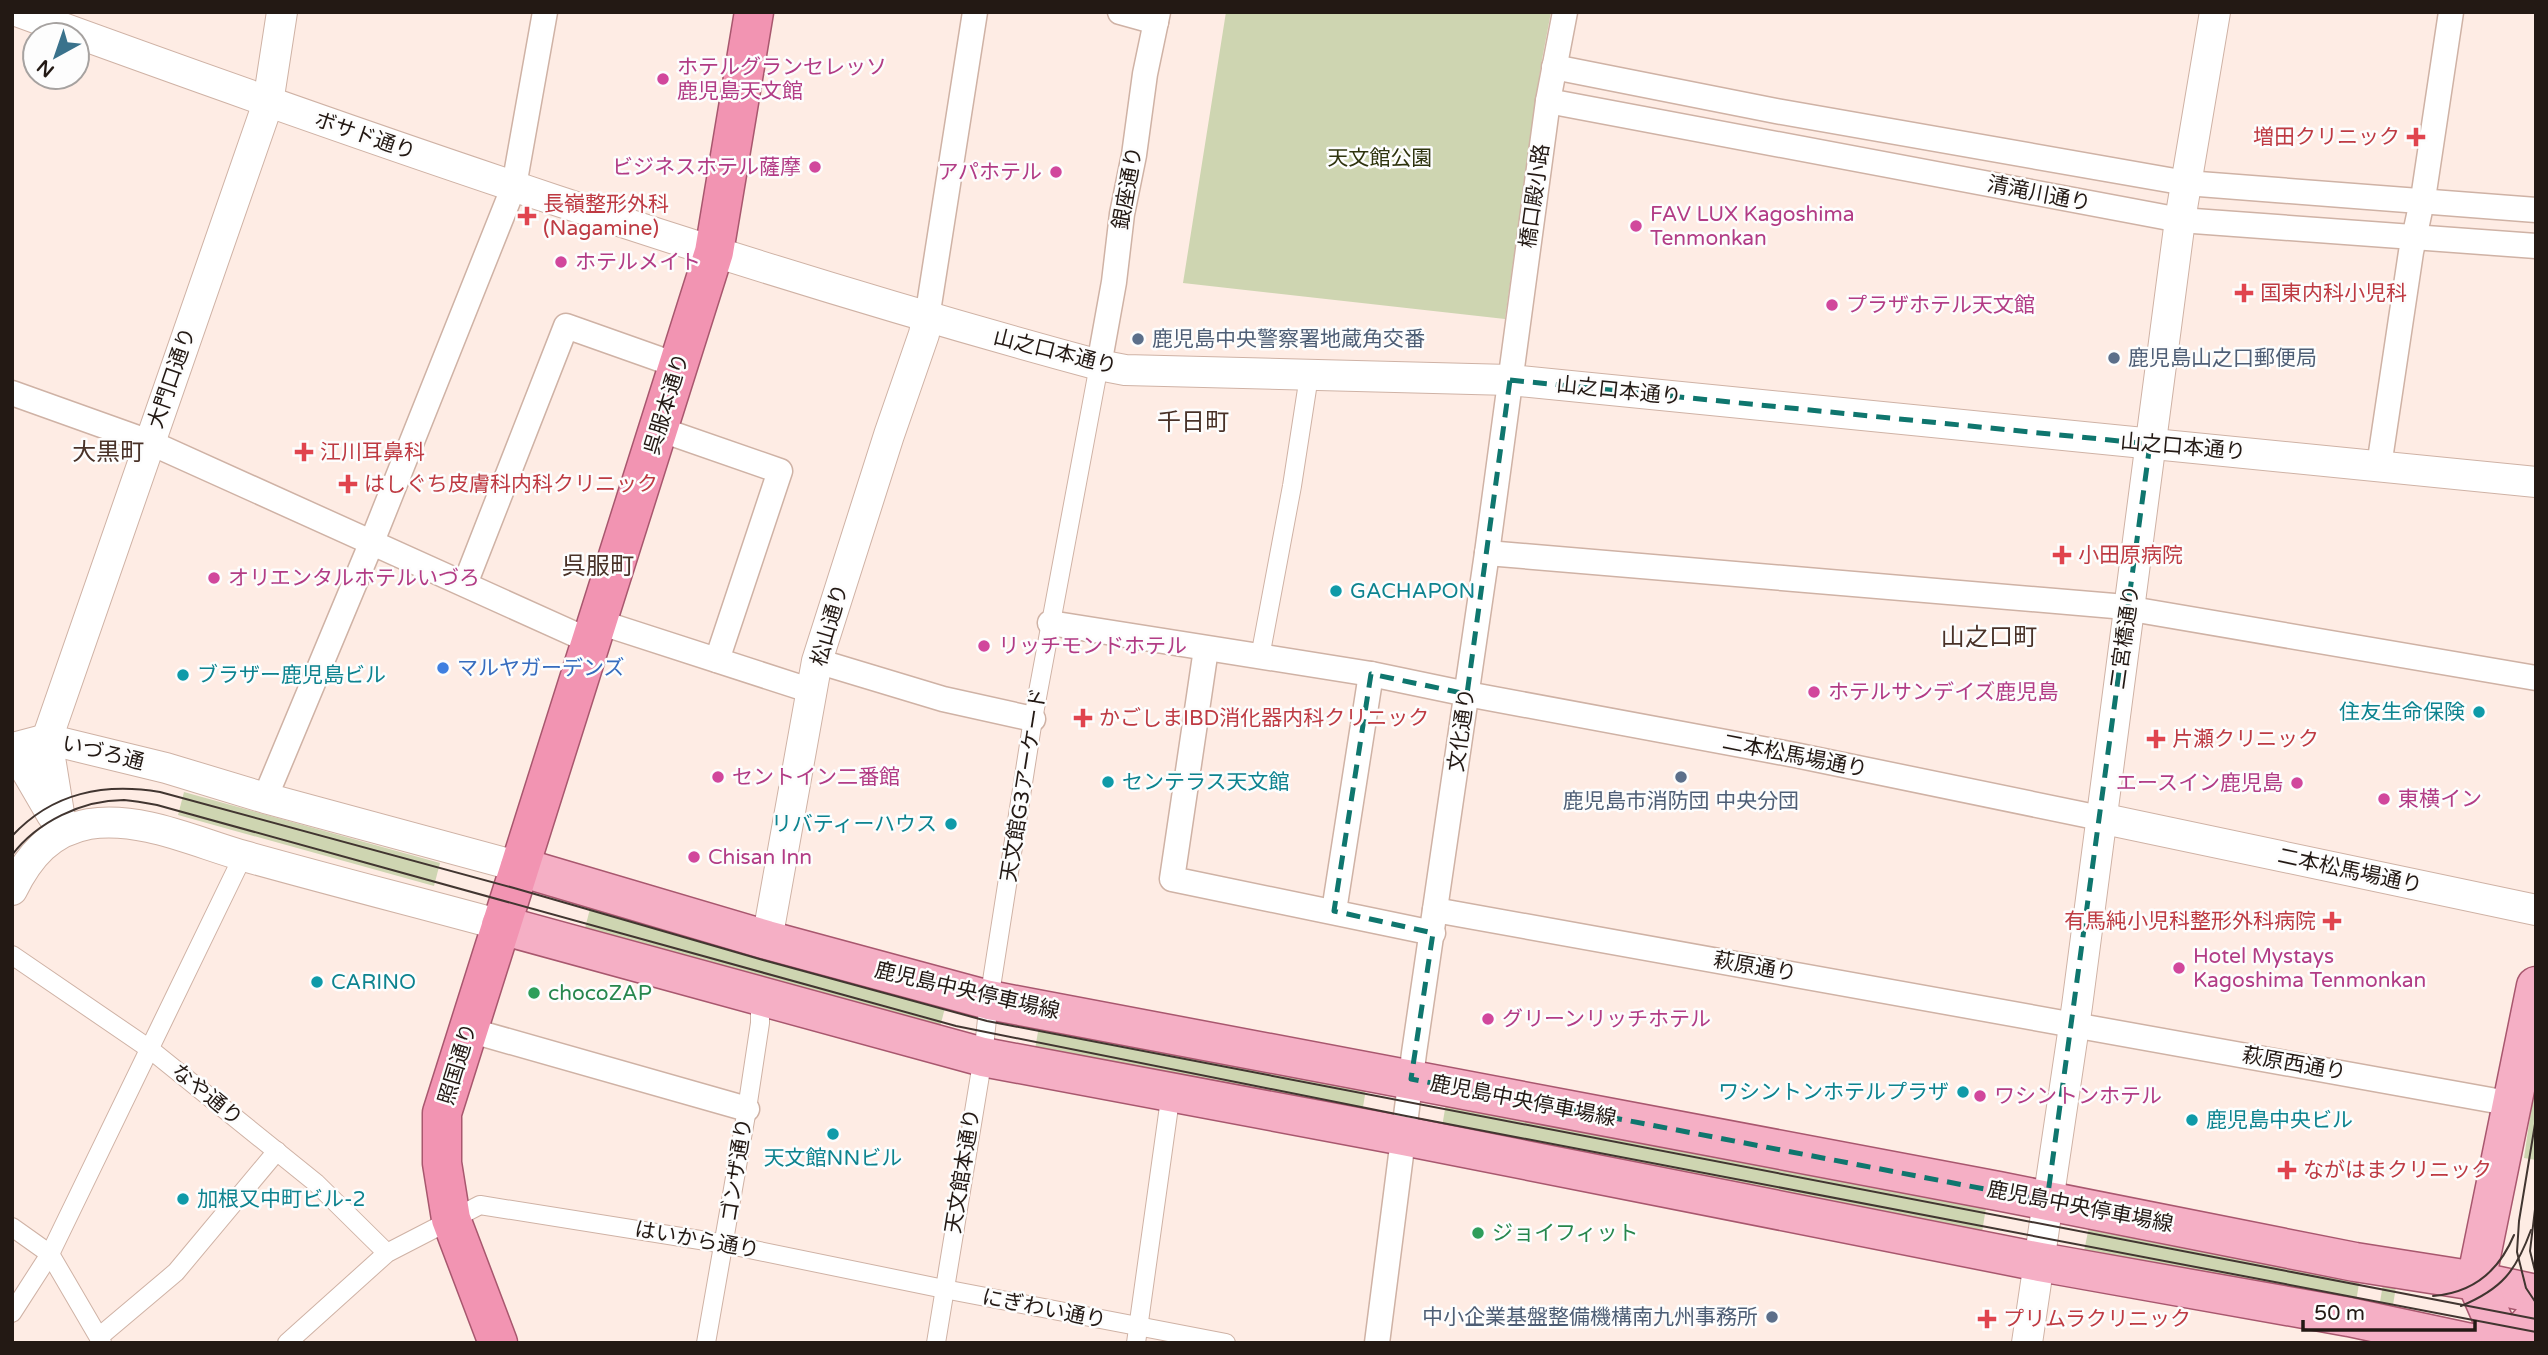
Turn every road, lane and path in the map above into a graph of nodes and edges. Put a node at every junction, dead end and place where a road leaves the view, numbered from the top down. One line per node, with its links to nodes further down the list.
1 (19, 12): 13 (street, ボサド通り)
2 (282, 12): 13 (street, 大門口通り)
3 (545, 12): 19 (street)
4 (754, 12): 25 (highway, 呉服本通り)
5 (975, 12): 26 (street)
6 (1120, 12): 10 (street)
7 (1565, 12): 11 (street, 橋口殿小路)
8 (2215, 12): 18 (street, 二宮橋通り)
9 (2451, 12): 20 (street)
10 (1157, 17): 27 (street, 銀座通り)
11 (1554, 67): 12 (street, 橋口殿小路); 14 (street, 清滝川通り)
12 (1548, 101): 15 (street, 清滝川通り); 30 (street, 橋口殿小路)
13 (268, 103): 19 (street, ボサド通り); 33 (street, 大門口通り)
14 (1776, 111): 15 (street); 16 (street, 清滝川通り)
15 (1769, 143): 17 (street, 清滝川通り)
16 (1976, 146): 17 (street); 18 (street, 清滝川通り)
17 (1967, 180): 22 (street, 清滝川通り)
18 (2186, 183): 20 (street, 清滝川通り); 22 (street, 二宮橋通り)
19 (514, 186): 25 (street, ボサド通り); 37 (street)
20 (2421, 202): 21 (street, 清滝川通り); 23 (street)
21 (2536, 210)
22 (2180, 220): 23 (street, 清滝川通り); 34 (street, 二宮橋通り)
23 (2414, 239): 24 (street, 清滝川通り); 35 (street)
24 (2536, 246)
25 (714, 252): 26 (street, 山之口本通り); 28 (highway, 呉服本通り)
26 (926, 318): 27 (street, 山之口本通り); 46 (street, 松山通り)
27 (1099, 365): 29 (street, 山之口本通り); 41 (street, 天文館G3アーケード)
28 (679, 366): 32 (highway, 呉服本通り); 39 (street)
29 (1309, 376): 30 (street, 山之口本通り); 44 (street)
30 (1510, 380): 34 (street, 山之口本通り); 38 (street, 文化通り)
31 (12, 393): 33 (street)
32 (659, 429): 42 (highway, 呉服本通り); 45 (street)
33 (149, 442): 37 (street); 52 (street, 大門口通り)
34 (2150, 444): 35 (street, 山之口本通り); 40 (street, 二宮橋通り)
35 (2379, 466): 36 (street, 山之口本通り)
36 (2536, 482)
37 (371, 544): 39 (street); 54 (street)
38 (1488, 552): 40 (street); 50 (street, 文化通り)
39 (465, 584): 42 (street)
40 (2129, 608): 48 (street); 55 (street, 二宮橋通り)
41 (1050, 623): 43 (street, 二本松馬場通り); 51 (street, 天文館G3アーケード)
42 (595, 632): 45 (street); 58 (highway, 呉服本通り)
43 (1206, 649): 44 (street, 二本松馬場通り); 61 (street, 萩原通り)
44 (1260, 657): 47 (street, 二本松馬場通り)
45 (717, 660): 49 (street)
46 (817, 661): 49 (street, 松山通り); 51 (street)
47 (1371, 674): 50 (street, 二本松馬場通り); 61 (street)
48 (2536, 678)
49 (812, 691): 64 (street, 松山通り)
50 (1467, 694): 55 (street, 二本松馬場通り); 62 (street, 文化通り)
51 (1033, 719): 68 (street, 天文館G3アーケード)
52 (47, 739): 53 (street, いづろ通); 54 (street, いづろ通); 56 (street)
53 (13, 749): 56 (street, いづろ通)
54 (265, 798): 58 (street, いづろ通)
55 (2100, 818): 60 (street, 二本松馬場通り); 69 (street, 二宮橋通り)
56 (62, 832): 57 (street); 59 (street)
57 (243, 856): 63 (street); 71 (street)
58 (520, 867): 63 (highway, 照国通り); 64 (main road, 鹿児島中央停車場線)
59 (12, 890)
60 (2536, 910)
61 (1334, 911): 62 (street, 萩原通り)
62 (1434, 921): 69 (street, 萩原通り); 73 (street, 文化通り)
63 (501, 925): 67 (main road); 70 (highway, 照国通り)
64 (767, 940): 68 (main road, 鹿児島中央停車場線)
65 (12, 955): 71 (street, なや通り)
66 (2536, 986): 75 (main road)
67 (760, 996): 72 (main road); 76 (street, ゴンザ通り)
68 (989, 1000): 72 (street, 天文館本通り); 73 (main road, 鹿児島中央停車場線)
69 (2074, 1024): 75 (street, 萩原西通り); 79 (street, 二宮橋通り)
70 (469, 1030): 76 (street); 80 (highway, 照国通り)
71 (151, 1050): 78 (street, なや通り); 84 (street)
72 (983, 1057): 74 (main road); 87 (street, 天文館本通り)
73 (1411, 1079): 77 (street, 文化通り); 79 (main road, 鹿児島中央停車場線)
74 (1171, 1092): 77 (main road); 91 (street)
75 (2513, 1104): 86 (main road)
76 (747, 1109): 82 (street, ゴンザ通り)
77 (1404, 1136): 85 (main road); 98 (street, 文化通り)
78 (277, 1151): 83 (street, なや通り); 92 (street)
79 (2047, 1201): 85 (street, 二宮橋通り); 86 (main road, 鹿児島中央停車場線)
80 (451, 1219): 82 (street, はいから通り); 83 (street, はいから通り); 94 (highway, 照国通り)
81 (12, 1227): 84 (street)
82 (725, 1244): 87 (street, はいから通り); 95 (street, ゴンザ通り)
83 (387, 1253): 93 (street, はいから通り)
84 (50, 1254): 89 (street); 92 (street)
85 (2040, 1262): 99 (street, 二宮橋通り); 100 (main road)
86 (2476, 1281): 88 (main road, 鹿児島中央停車場線); 101 (main road)
87 (944, 1289): 91 (street, にぎわい通り); 96 (street, 天文館本通り)
88 (2536, 1294)
89 (12, 1312)
90 (2536, 1316): 102 (main road)
91 (1137, 1335): 97 (street, にぎわい通り)
92 (100, 1340)
93 (287, 1343)
94 (498, 1343)
95 (706, 1343)
96 (936, 1343)
97 (1226, 1343)
98 (1377, 1343)
99 (2027, 1343)
100 (2471, 1343)
101 (2503, 1343)
102 (2513, 1343)

